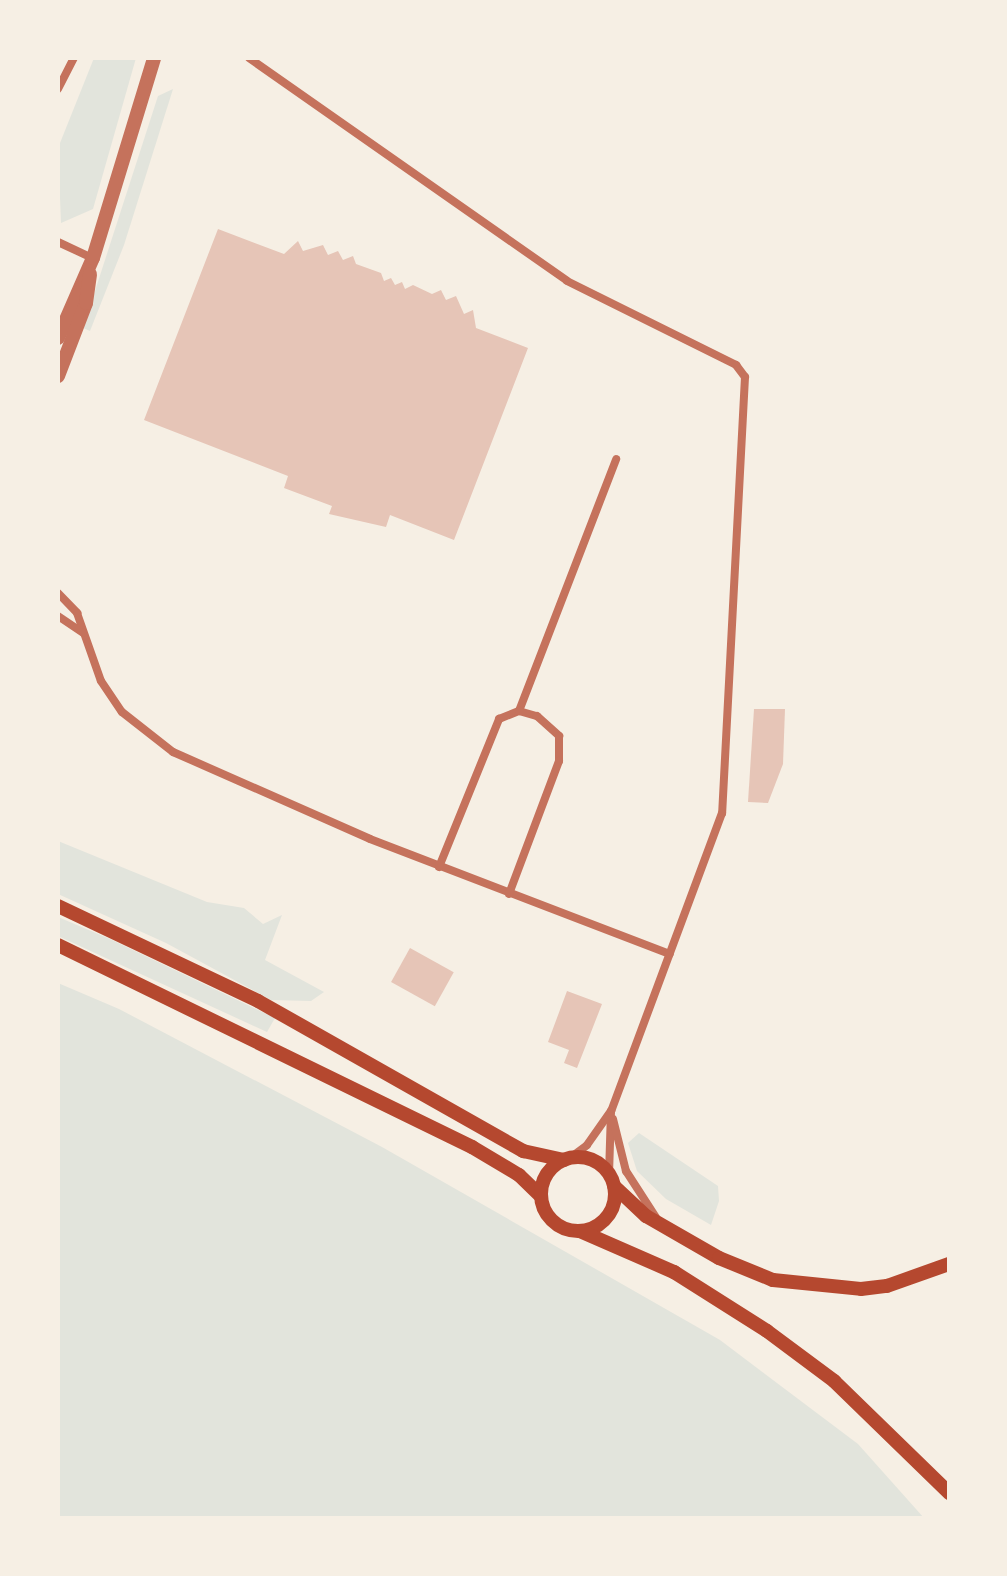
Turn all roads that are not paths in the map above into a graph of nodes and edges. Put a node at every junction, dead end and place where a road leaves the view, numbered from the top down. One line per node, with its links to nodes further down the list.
1 (74, 58): 4 (street)
2 (154, 58): 6 (street)
3 (249, 58): 18 (street)
4 (58, 89)
5 (58, 242): 6 (street)
6 (93, 258): 7 (street); 8 (street)
7 (58, 338)
8 (58, 376)
9 (616, 459): 13 (street)
10 (58, 593): 12 (street)
11 (58, 616): 12 (street)
12 (83, 633): 14 (street)
13 (519, 711): 14 (street); 15 (street)
14 (439, 867): 15 (street)
15 (509, 894): 18 (street)
16 (58, 906): 20 (main road)
17 (58, 945): 22 (main road)
18 (670, 954): 19 (street)
19 (611, 1111): 20 (street); 21 (street); 23 (street)
20 (567, 1159): 21 (main road); 22 (main road)
21 (611, 1180): 23 (main road); 24 (main road)
22 (541, 1196): 24 (main road)
23 (660, 1223): 25 (main road)
24 (580, 1231): 26 (main road)
25 (949, 1264)
26 (949, 1493)

